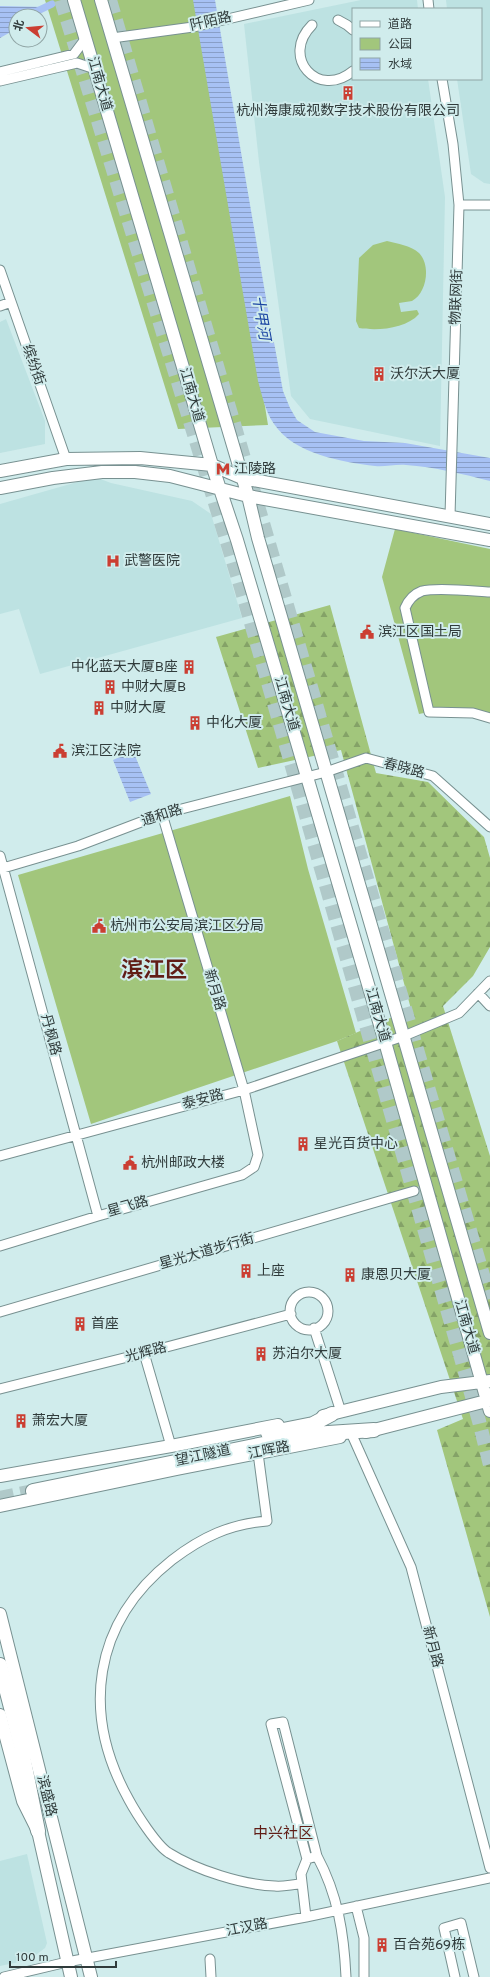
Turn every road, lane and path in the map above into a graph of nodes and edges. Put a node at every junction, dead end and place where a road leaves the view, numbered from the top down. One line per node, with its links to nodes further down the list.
1 (74, 0): 7 (main road, 江南大道)
2 (101, 0): 8 (main road, 江南大道)
3 (309, 0): 8 (street, 阡陌路)
4 (338, 20): 6 (street)
5 (312, 25): 11 (street)
6 (352, 29)
7 (86, 38): 9 (main road, 江南大道); 10 (street)
8 (112, 38): 22 (main road, 江南大道)
9 (95, 69): 13 (street); 20 (main road, 江南大道)
10 (0, 72)
11 (352, 72)
12 (442, 80): 14 (street, 物联网街)
13 (0, 81)
14 (459, 205): 15 (street); 26 (street, 物联网街)
15 (490, 205)
16 (0, 270): 17 (street, 缤纷街)
17 (10, 302): 18 (street); 19 (street, 缤纷街)
18 (0, 306)
19 (66, 459): 20 (main road); 21 (main road)
20 (212, 466): 22 (main road); 24 (main road, 江南大道)
21 (0, 471)
22 (242, 478): 25 (main road, 江南大道); 26 (main road)
23 (0, 488): 24 (main road)
24 (220, 488): 25 (main road); 32 (main road, 江南大道)
25 (248, 496): 28 (main road); 31 (main road, 江南大道)
26 (450, 516): 27 (main road)
27 (490, 524)
28 (490, 540)
29 (490, 592): 30 (street)
30 (490, 718)
31 (326, 772): 32 (street, 通和路); 34 (street, 春晓路); 40 (main road, 江南大道)
32 (307, 776): 33 (street, 通和路); 41 (main road, 江南大道)
33 (162, 814): 36 (street, 通和路); 42 (street, 新月路)
34 (490, 827)
35 (0, 856): 36 (street, 丹枫路)
36 (2, 868): 43 (street, 丹枫路)
37 (490, 982): 38 (street)
38 (478, 993): 39 (street); 40 (street)
39 (490, 1006)
40 (404, 1036): 41 (street, 泰安路); 52 (main road, 江南大道)
41 (385, 1042): 42 (street, 泰安路); 54 (main road, 江南大道)
42 (244, 1090): 43 (street, 泰安路); 45 (street, 新月路)
43 (77, 1133): 44 (street, 泰安路); 47 (street, 丹枫路)
44 (0, 1156)
45 (254, 1167): 47 (street, 星飞路)
46 (414, 1191): 49 (street, 星光大道步行街)
47 (98, 1216): 48 (street, 星飞路)
48 (0, 1246)
49 (0, 1312)
50 (291, 1314): 51 (street); 51 (street); 53 (street, 光辉路)
51 (314, 1328): 57 (street)
52 (490, 1332)
53 (144, 1354): 55 (street, 光辉路); 60 (street)
54 (486, 1382): 56 (main road, 江南大道); 57 (main road, 江晖路)
55 (0, 1389)
56 (489, 1404): 58 (main road, 江晖路)
57 (336, 1413): 58 (highway, 望江隧道); 60 (main road, 江晖路)
58 (374, 1430): 59 (main road, 江晖路)
59 (352, 1435): 61 (main road, 江晖路); 71 (street, 新月路)
60 (171, 1446): 62 (main road, 江晖路)
61 (258, 1453): 63 (main road, 江晖路); 73 (street)
62 (0, 1476)
63 (0, 1506)
64 (0, 1614): 77 (main road, 滨盛路)
65 (0, 1665): 68 (highway)
66 (0, 1715): 67 (main road, 滨盛路)
67 (4, 1747): 68 (main road, 滨盛路)
68 (38, 1831): 79 (main road, 滨盛路)
69 (317, 1856): 70 (street); 70 (street); 75 (street)
70 (307, 1859): 73 (street)
71 (490, 1868)
72 (490, 1878): 74 (street, 江汉路)
73 (302, 1884): 76 (street)
74 (356, 1906): 75 (street, 江汉路); 85 (street)
75 (338, 1910): 76 (street, 江汉路); 84 (street)
76 (306, 1917): 77 (street, 江汉路)
77 (86, 1959): 79 (street, 江汉路); 82 (main road, 滨盛路)
78 (210, 1959): 83 (street)
79 (67, 1962): 80 (street, 江汉路); 81 (main road, 滨盛路)
80 (4, 1977)
81 (71, 1977)
82 (91, 1977)
83 (211, 1977)
84 (346, 1977)
85 (364, 1977)
86 (455, 1977): 87 (street)
87 (474, 1977)

